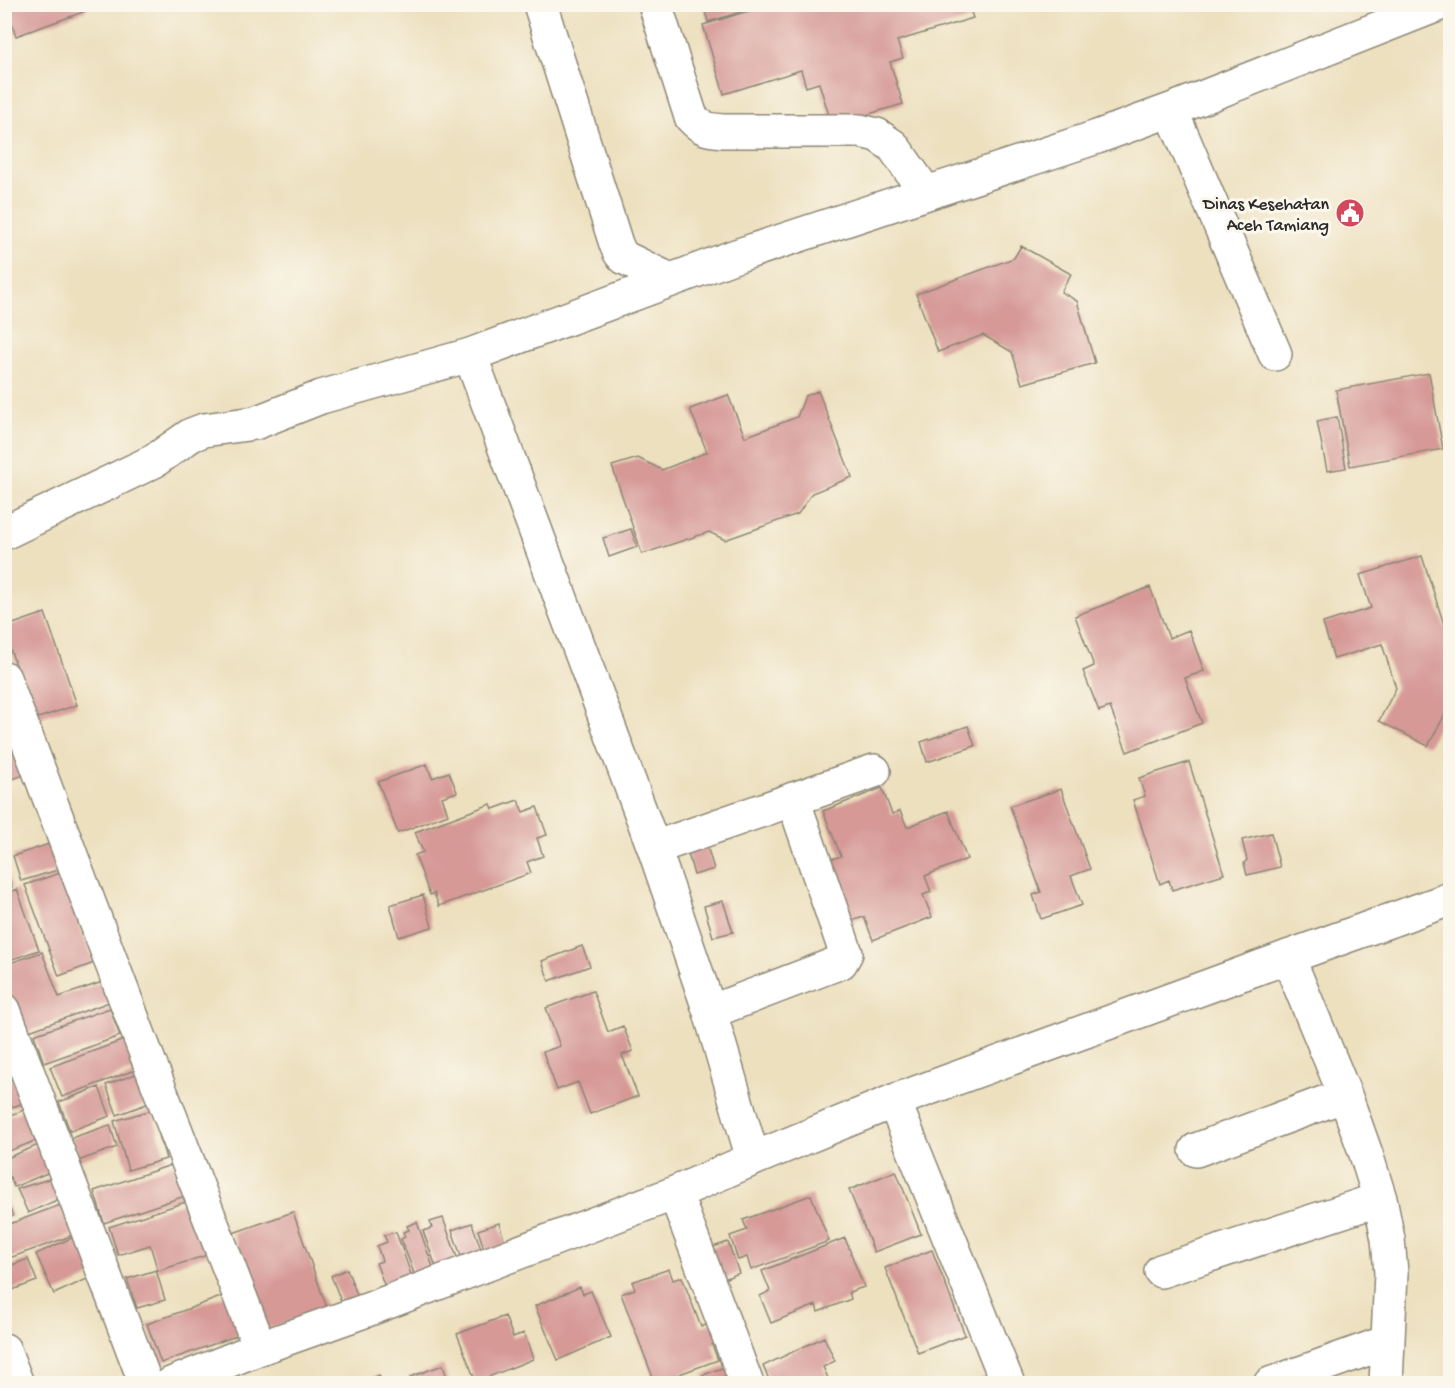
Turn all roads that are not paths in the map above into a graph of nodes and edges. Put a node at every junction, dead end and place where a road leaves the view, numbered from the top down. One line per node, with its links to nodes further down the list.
1 (540, 4): 6 (street)
2 (655, 4): 5 (street)
3 (1440, 4): 4 (street)
4 (1171, 111): 5 (street); 7 (street)
5 (926, 193): 6 (street)
6 (670, 280): 8 (street)
7 (1275, 354)
8 (470, 355): 9 (street); 13 (street)
9 (4, 533)
10 (4, 678): 26 (street)
11 (874, 771): 12 (street)
12 (793, 799): 13 (street); 17 (street)
13 (654, 848): 17 (street)
14 (1450, 899): 15 (street)
15 (1288, 957): 18 (street); 19 (street)
16 (4, 1010): 30 (street)
17 (710, 1012): 21 (street)
18 (1346, 1095): 20 (street); 23 (street)
19 (894, 1101): 21 (street); 32 (street)
20 (1196, 1150)
21 (753, 1159): 22 (street)
22 (675, 1193): 26 (street); 31 (street)
23 (1380, 1199): 24 (street); 25 (street)
24 (1161, 1271)
25 (1387, 1342): 33 (street); 34 (street)
26 (260, 1348): 28 (street)
27 (4, 1350): 29 (street)
28 (183, 1381)
29 (17, 1383)
30 (146, 1383)
31 (747, 1383)
32 (1008, 1383)
33 (1270, 1383)
34 (1386, 1383)

